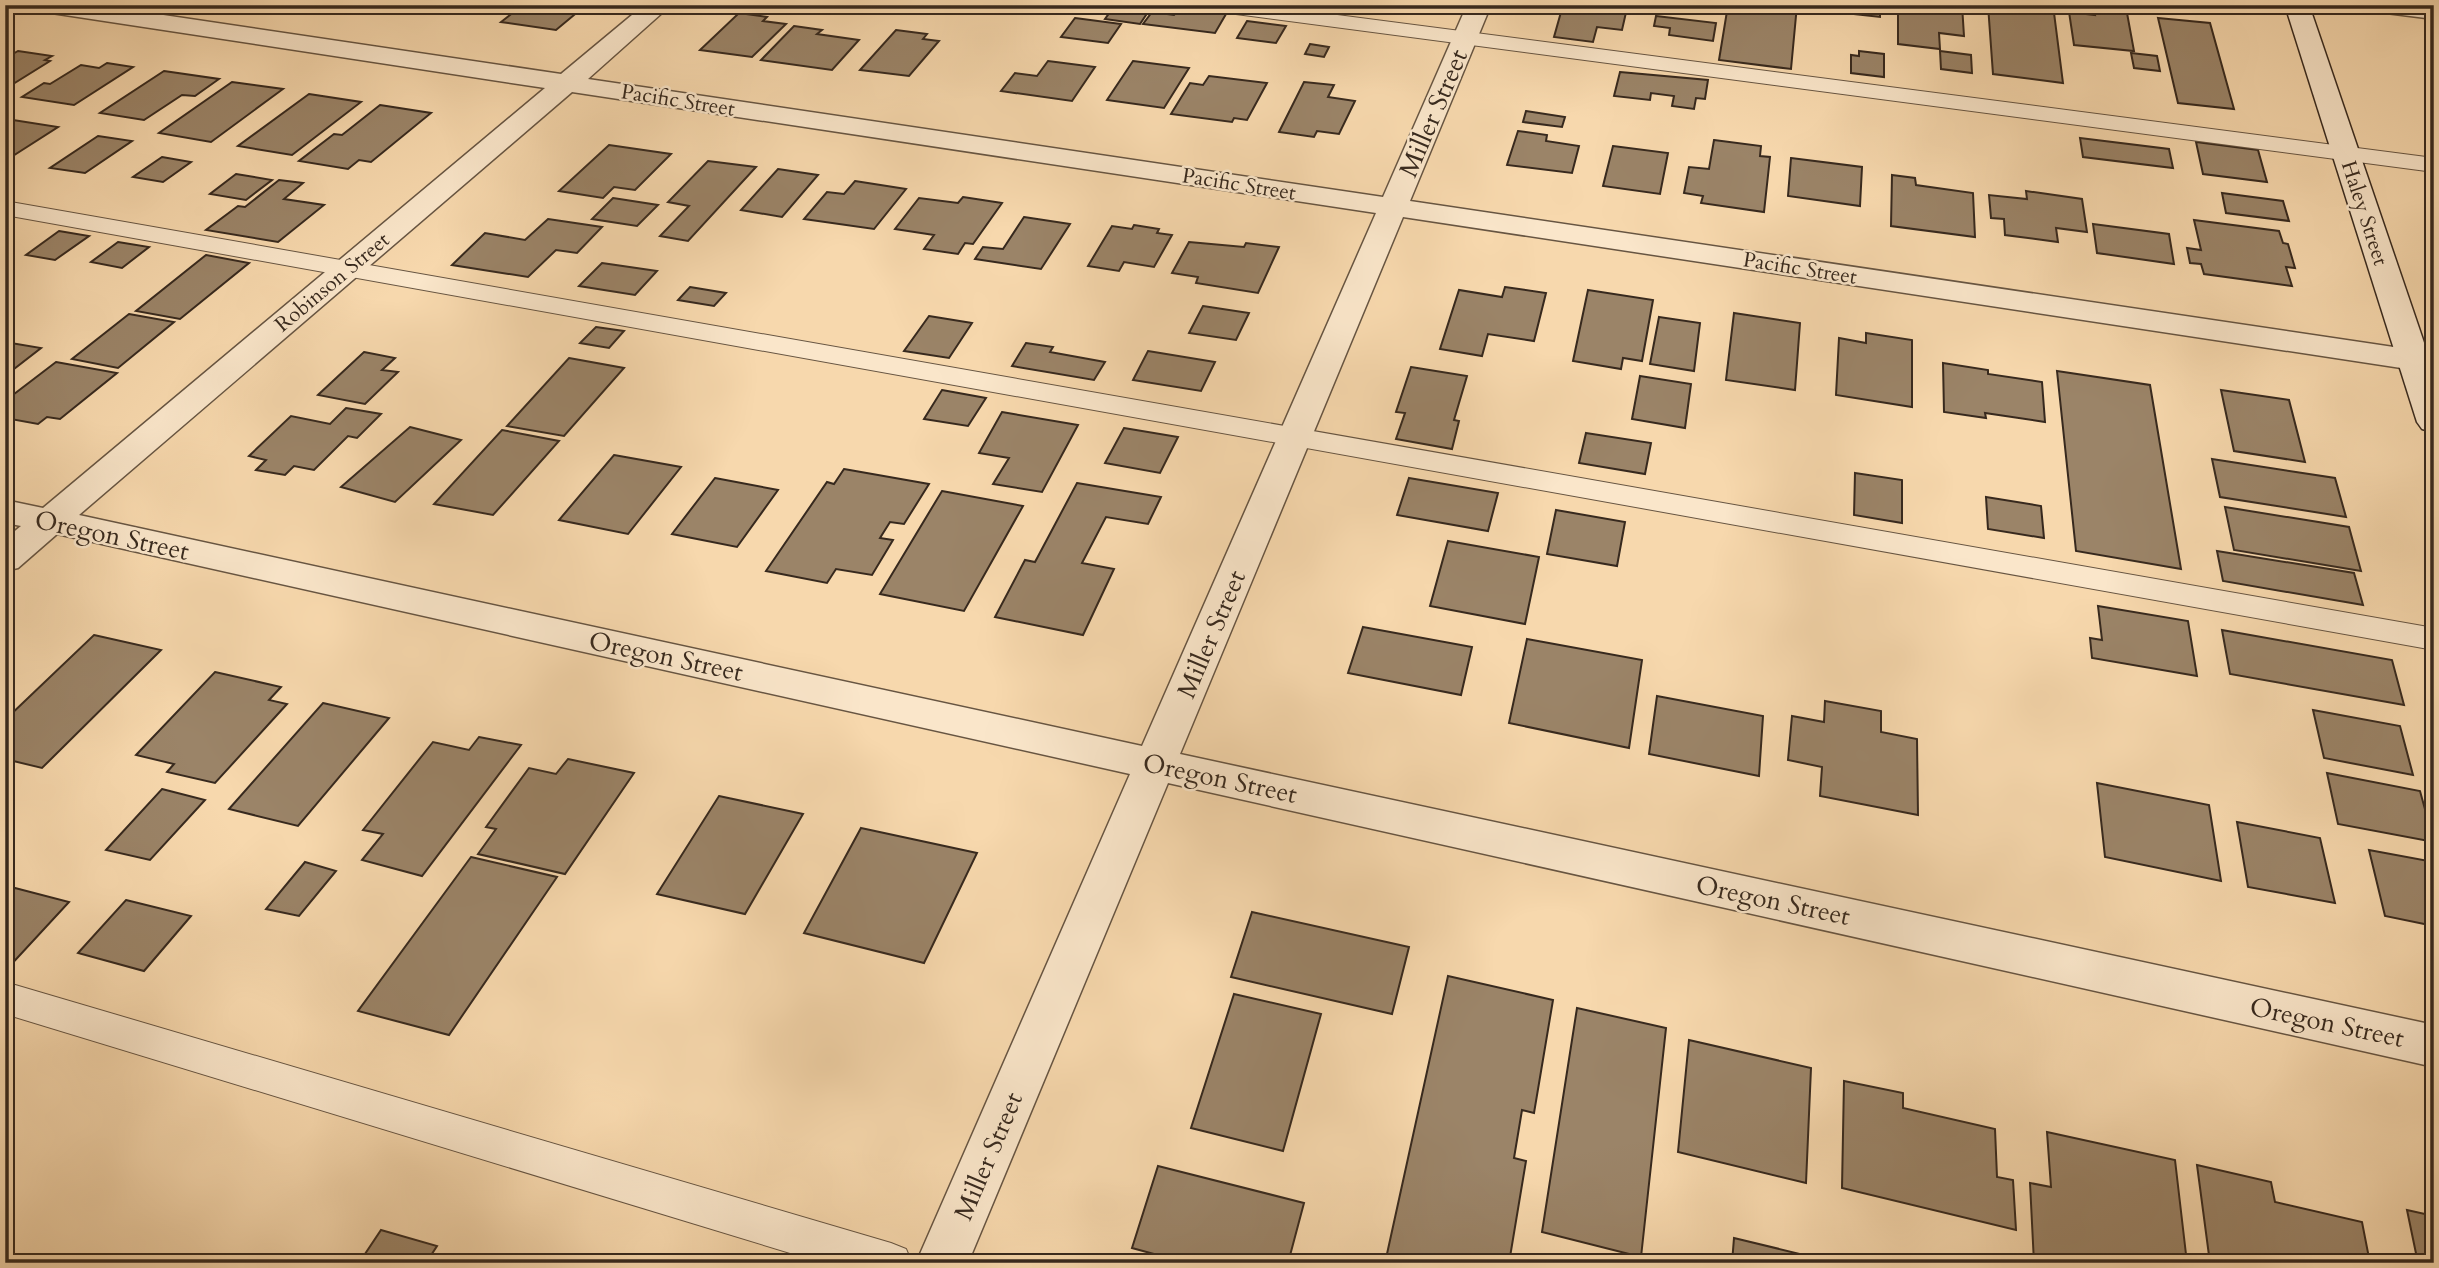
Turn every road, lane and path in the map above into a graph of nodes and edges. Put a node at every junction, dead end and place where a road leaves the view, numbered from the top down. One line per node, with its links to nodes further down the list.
1 (45, 5): 8 (street, Pacific Street)
2 (659, 5): 8 (street, Robinson Street)
3 (1213, 5): 7 (lane)
4 (2297, 5): 9 (street, Haley Street)
5 (2378, 5): 6 (street)
6 (2434, 12)
7 (1472, 22): 9 (lane); 11 (street, Miller Street)
8 (566, 83): 11 (street, Pacific Street); 13 (street, Robinson Street)
9 (2346, 153): 10 (lane); 14 (street, Haley Street)
10 (2434, 164)
11 (1392, 207): 14 (street, Pacific Street); 16 (street, Miller Street)
12 (5, 208): 13 (lane)
13 (347, 269): 16 (lane); 18 (street, Robinson Street)
14 (2424, 361): 15 (street, Haley Street)
15 (2434, 422)
16 (1294, 438): 20 (lane); 21 (street, Miller Street)
17 (5, 511): 18 (street, Oregon Street)
18 (50, 521): 19 (street, Robinson Street); 21 (street, Oregon Street)
19 (5, 559)
20 (2434, 639)
21 (1155, 764): 23 (street, Oregon Street); 25 (street, Miller Street)
22 (5, 998): 24 (lane)
23 (2434, 1046)
24 (891, 1263)
25 (942, 1263)

